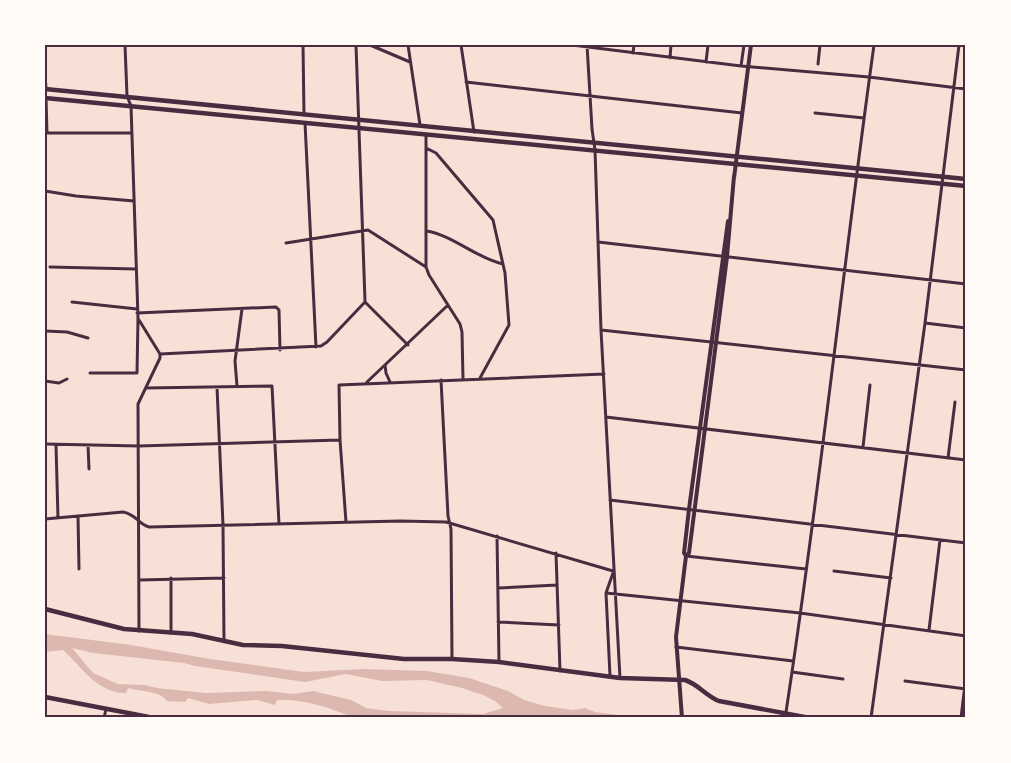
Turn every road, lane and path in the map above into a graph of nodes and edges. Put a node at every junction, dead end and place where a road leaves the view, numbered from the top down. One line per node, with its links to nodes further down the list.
1 (125, 45): 2 (street); 32 (street)
2 (140, 45)
3 (303, 45): 37 (street)
4 (356, 45): 39 (street)
5 (370, 45): 20 (street)
6 (408, 45): 20 (street)
7 (461, 45): 27 (street)
8 (572, 45): 17 (street)
9 (634, 45): 18 (street)
10 (671, 45): 19 (street)
11 (708, 45): 21 (street)
12 (744, 45): 23 (street)
13 (752, 45): 24 (main road)
14 (820, 45): 22 (street)
15 (874, 45): 26 (street)
16 (958, 45): 28 (street)
17 (587, 46): 18 (street); 31 (street)
18 (633, 53): 19 (street)
19 (669, 58): 21 (street)
20 (410, 62): 41 (street)
21 (706, 62): 23 (street)
22 (818, 64)
23 (741, 66): 24 (street)
24 (748, 67): 26 (street); 36 (main road)
25 (45, 73): 29 (street)
26 (869, 77): 28 (street); 38 (street)
27 (466, 82): 31 (street); 43 (street)
28 (953, 87): 30 (street); 54 (street)
29 (46, 89): 32 (main road)
30 (966, 89)
31 (590, 95): 36 (street); 47 (street)
32 (127, 96): 34 (street); 37 (main road)
33 (46, 98): 34 (main road); 44 (street)
34 (131, 106): 40 (main road); 45 (street)
35 (816, 113): 38 (street)
36 (742, 114): 50 (main road)
37 (304, 115): 39 (main road)
38 (864, 118): 52 (street)
39 (359, 120): 41 (main road); 42 (street)
40 (305, 123): 42 (main road); 62 (street)
41 (420, 125): 43 (main road)
42 (360, 128): 46 (main road); 60 (street)
43 (474, 132): 47 (main road)
44 (46, 133): 45 (street)
45 (132, 133): 59 (street)
46 (426, 133): 48 (street); 49 (main road)
47 (593, 142): 49 (street); 50 (main road)
48 (426, 148): 61 (street); 66 (street)
49 (595, 150): 51 (main road); 63 (street)
50 (736, 157): 51 (main road); 52 (main road)
51 (736, 164): 53 (main road); 65 (main road)
52 (857, 168): 53 (street); 54 (main road)
53 (856, 175): 56 (main road); 70 (street)
54 (941, 176): 55 (main road); 56 (street)
55 (966, 179)
56 (942, 183): 57 (main road); 71 (street)
57 (966, 186)
58 (45, 191): 59 (street)
59 (134, 201): 69 (street)
60 (362, 229): 62 (street); 68 (street); 73 (street)
61 (427, 231): 66 (street); 68 (street)
62 (310, 240): 64 (street); 86 (street)
63 (598, 242): 65 (street); 81 (street)
64 (286, 243)
65 (725, 256): 70 (street); 84 (main road)
66 (503, 264): 96 (street)
67 (50, 267): 69 (street)
68 (426, 267): 75 (street)
69 (136, 268): 77 (street)
70 (843, 268): 71 (street); 90 (street)
71 (931, 279): 72 (street); 79 (street)
72 (966, 284)
73 (365, 302): 85 (street); 86 (street)
74 (72, 303): 77 (street)
75 (448, 305): 85 (street); 98 (street)
76 (242, 309): 77 (street); 87 (street); 88 (street)
77 (137, 311): 78 (street)
78 (138, 318): 89 (street); 94 (street)
79 (925, 323): 80 (street); 91 (street)
80 (966, 328)
81 (602, 330): 84 (street); 95 (street)
82 (45, 331): 83 (street)
83 (88, 338)
84 (714, 343): 90 (street); 109 (main road)
85 (408, 345): 92 (street)
86 (316, 347): 87 (street)
87 (280, 350): 88 (street)
88 (236, 352): 89 (street); 104 (street)
89 (160, 354): 106 (street)
90 (834, 355): 91 (street); 112 (street)
91 (919, 364): 93 (street); 119 (street)
92 (386, 365): 101 (street); 102 (street)
93 (966, 370)
94 (90, 373)
95 (604, 374): 96 (street); 108 (street)
96 (480, 378): 98 (street)
97 (67, 379): 100 (street)
98 (463, 379): 99 (street)
99 (441, 380): 101 (street); 130 (street)
100 (45, 381)
101 (390, 382): 102 (street)
102 (366, 384): 110 (street)
103 (870, 385): 118 (street)
104 (237, 386): 105 (street); 111 (street)
105 (217, 387): 106 (street); 114 (street)
106 (145, 388): 117 (street)
107 (955, 402): 120 (street)
108 (606, 417): 109 (street); 123 (street)
109 (703, 428): 112 (street); 124 (main road)
110 (340, 441): 111 (street); 129 (street)
111 (275, 442): 114 (street); 131 (street)
112 (822, 443): 118 (street); 132 (street)
113 (45, 444): 115 (street)
114 (220, 444): 117 (street); 133 (street)
115 (56, 445): 116 (street); 126 (street)
116 (88, 446): 117 (street); 122 (street)
117 (139, 446): 128 (street)
118 (863, 447): 119 (street)
119 (908, 453): 120 (street); 134 (street)
120 (948, 458): 121 (street)
121 (966, 460)
122 (89, 469)
123 (610, 500): 124 (street); 142 (street)
124 (692, 509): 132 (street); 139 (main road)
125 (78, 516): 126 (street); 128 (street); 140 (street)
126 (58, 518): 127 (street)
127 (45, 519)
128 (139, 521): 133 (street); 147 (street)
129 (346, 522): 130 (street); 131 (street)
130 (449, 523): 135 (street); 164 (street)
131 (279, 524): 133 (street)
132 (812, 524): 134 (street); 141 (street)
133 (223, 525): 145 (street)
134 (896, 535): 136 (street); 146 (street)
135 (497, 536): 138 (street); 149 (street)
136 (940, 540): 137 (street); 158 (street)
137 (966, 543)
138 (556, 553): 142 (street); 148 (street)
139 (686, 555): 141 (street); 152 (main road)
140 (79, 569)
141 (806, 569): 154 (street)
142 (613, 571): 150 (street); 151 (street)
143 (834, 571): 146 (street)
144 (171, 578): 145 (street); 147 (street); 160 (street)
145 (224, 578): 162 (street)
146 (891, 578): 157 (street)
147 (139, 580): 159 (street)
148 (557, 585): 149 (street); 156 (street)
149 (498, 588): 155 (street)
150 (606, 593): 151 (street); 170 (street)
151 (615, 593): 152 (street); 171 (street)
152 (680, 601): 154 (street); 163 (main road)
153 (45, 609): 159 (main road)
154 (800, 613): 157 (street); 165 (street)
155 (498, 622): 156 (street); 166 (street)
156 (559, 625): 167 (street)
157 (884, 625): 158 (street); 186 (street)
158 (928, 631): 161 (street)
159 (139, 632): 160 (main road)
160 (171, 633): 162 (main road)
161 (966, 636)
162 (224, 641): 164 (main road)
163 (676, 647): 165 (street); 173 (main road)
164 (452, 659): 166 (main road)
165 (793, 660): 168 (street)
166 (499, 662): 167 (main road)
167 (560, 671): 170 (main road)
168 (792, 672): 172 (street); 178 (street)
169 (966, 676): 175 (street)
170 (610, 678): 171 (main road)
171 (620, 678): 173 (main road)
172 (843, 679)
173 (679, 680): 178 (main road); 184 (main road)
174 (905, 681): 175 (street)
175 (965, 689): 187 (street)
176 (45, 697): 177 (main road)
177 (106, 709): 179 (street); 180 (main road)
178 (786, 712): 185 (main road)
179 (104, 718)
180 (165, 718)
181 (222, 718): 182 (main road)
182 (238, 718): 183 (main road)
183 (246, 718)
184 (682, 718)
185 (810, 718)
186 (871, 718)
187 (961, 718)

